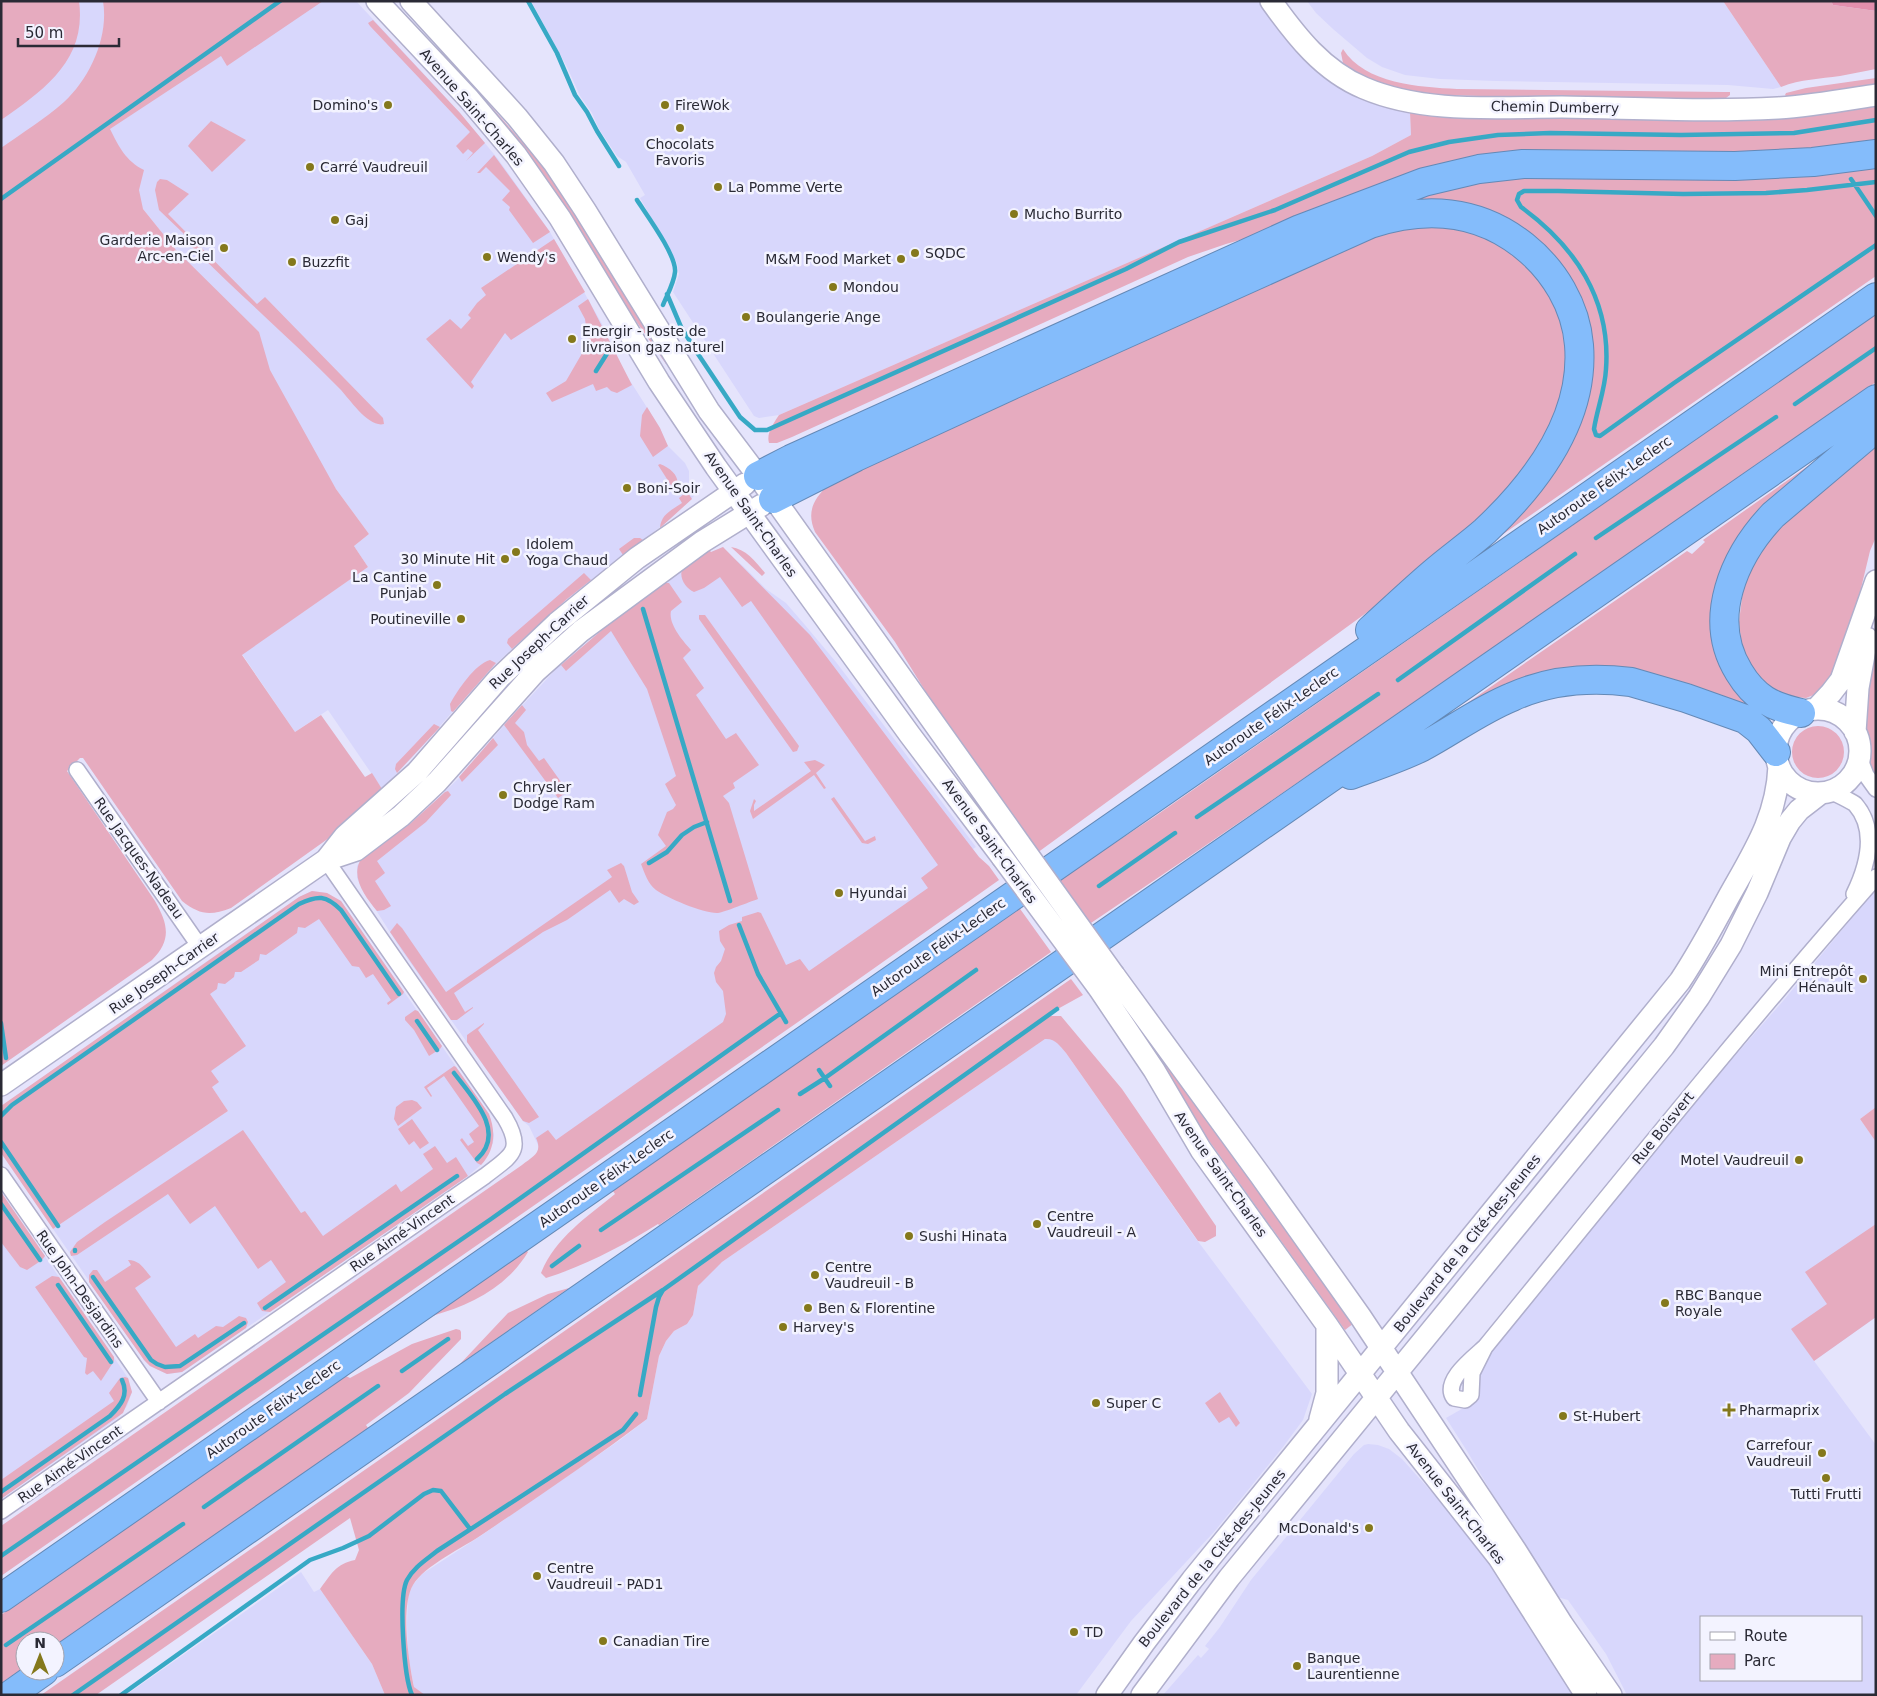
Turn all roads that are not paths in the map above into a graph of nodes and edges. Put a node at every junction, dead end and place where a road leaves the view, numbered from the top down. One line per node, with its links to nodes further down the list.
1 (378, 1): 10 (main road, Avenue Saint-Charles)
2 (411, 1): 9 (main road, Avenue Saint-Charles)
3 (1271, 1): 4 (main road, Chemin Dumberry)
4 (1876, 95)
5 (1876, 154): 9 (highway)
6 (1876, 297): 15 (highway, Autoroute Félix-Leclerc)
7 (1876, 399): 23 (highway)
8 (1876, 428): 16 (highway)
9 (758, 476): 10 (main road, Rue Joseph-Carrier); 11 (main road, Avenue Saint-Charles)
10 (733, 491): 12 (main road, Avenue Saint-Charles); 24 (main road, Rue Joseph-Carrier)
11 (773, 499): 12 (main road, Rue Joseph-Carrier); 15 (highway); 28 (main road, Avenue Saint-Charles, bridge)
12 (749, 513): 24 (main road, Rue Joseph-Carrier); 28 (main road, Avenue Saint-Charles, bridge)
13 (1876, 581): 16 (main road)
14 (1876, 590): 17 (main road)
15 (1279, 710): 40 (highway, Autoroute Félix-Leclerc)
16 (1808, 711): 17 (main road); 19 (main road)
17 (1855, 732): 18 (main road)
18 (1859, 757): 21 (street); 22 (main road)
19 (1778, 759): 22 (main road); 23 (highway); 33 (main road, Boulevard de la Cité-des-Jeunes)
20 (77, 770): 27 (street, Rue Jacques-Nadeau)
21 (1876, 789)
22 (1825, 792): 26 (street, Rue Boisvert); 34 (main road, Boulevard de la Cité-des-Jeunes)
23 (1306, 794): 41 (highway)
24 (326, 860): 27 (main road, Rue Joseph-Carrier); 37 (street, Rue Aimé-Vincent)
25 (1876, 877): 26 (street, Rue Boisvert)
26 (1845, 910): 32 (street, Rue Boisvert)
27 (200, 947): 29 (main road, Rue Joseph-Carrier)
28 (1106, 981): 31 (main road, Avenue Saint-Charles); 33 (main road, Avenue Saint-Charles)
29 (1, 1085)
30 (1, 1175): 37 (street, Rue John-Desjardins)
31 (1327, 1325): 35 (main road, Avenue Saint-Charles); 38 (main road)
32 (1484, 1347)
33 (1382, 1349): 34 (main road, Avenue Saint-Charles); 35 (main road, Boulevard de la Cité-des-Jeunes)
34 (1397, 1372): 36 (main road, Boulevard de la Cité-des-Jeunes); 47 (main road, Avenue Saint-Charles)
35 (1361, 1374): 36 (main road, Avenue Saint-Charles); 38 (main road, Boulevard de la Cité-des-Jeunes)
36 (1376, 1398): 45 (main road, Boulevard de la Cité-des-Jeunes); 46 (main road, Avenue Saint-Charles)
37 (159, 1402): 39 (street, Rue Aimé-Vincent)
38 (1317, 1428): 44 (main road, Boulevard de la Cité-des-Jeunes)
39 (1, 1511)
40 (1, 1598)
41 (65, 1656)
42 (30, 1681): 43 (highway)
43 (10, 1695)
44 (1107, 1695)
45 (1142, 1695)
46 (1586, 1695)
47 (1611, 1695)

